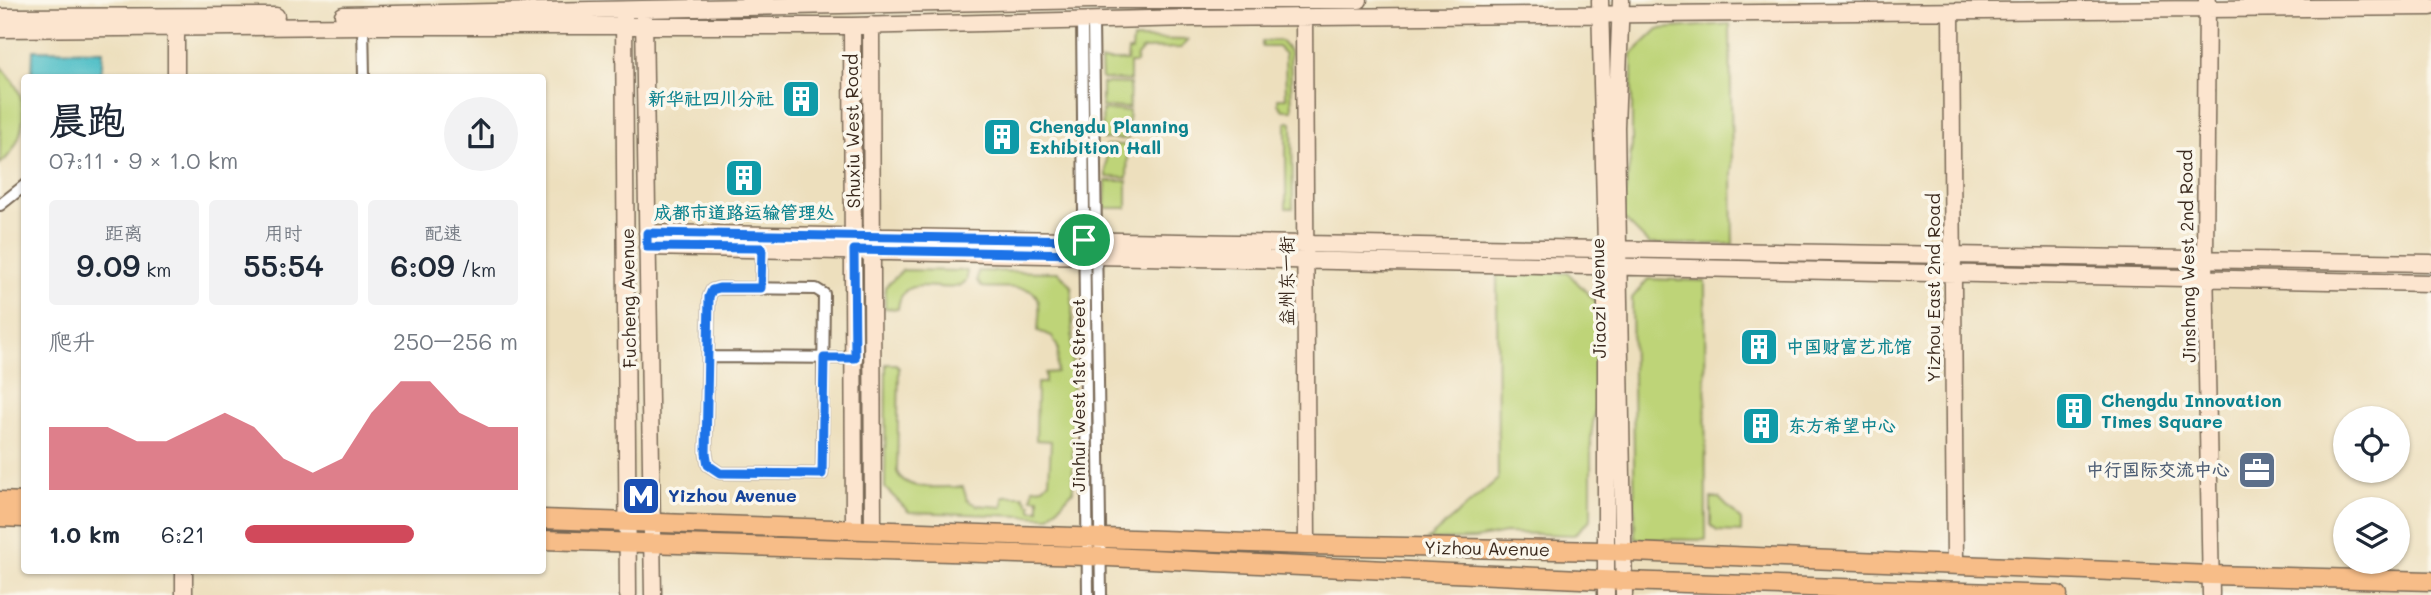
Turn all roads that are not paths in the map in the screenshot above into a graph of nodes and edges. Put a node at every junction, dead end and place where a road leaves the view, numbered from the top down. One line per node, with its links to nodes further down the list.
1 (1081, 0): 2 (street); 5 (street); 18 (street, Jinhui West 1st Street)
2 (1094, 0): 3 (street); 18 (street, Jinhui West 1st Street)
3 (1323, 0): 4 (street)
4 (1359, 0)
5 (870, 2): 6 (street)
6 (851, 3): 8 (street)
7 (624, 5): 8 (street); 17 (street); 22 (street, Fucheng Avenue)
8 (644, 5): 23 (street, Fucheng Avenue)
9 (2207, 5): 12 (street); 14 (street); 37 (street, Jinshang West 2nd Road)
10 (1600, 7): 11 (street); 16 (street); 36 (street, Jiaozi Avenue)
11 (1620, 7): 14 (street); 36 (street, Jiaozi Avenue)
12 (2431, 7)
13 (275, 8): 17 (street); 19 (street)
14 (1951, 12): 35 (street, Yizhou East 2nd Road)
15 (0, 18): 19 (street)
16 (1304, 18): 18 (street); 34 (street, 益州东一街)
17 (363, 20): 19 (street); 22 (street); 26 (street)
18 (1087, 22): 21 (street); 32 (street, Jinhui West 1st Street)
19 (176, 23): 24 (street); 25 (street)
20 (852, 26): 21 (street); 23 (street); 30 (street, Shuxiu West Road)
21 (871, 26): 31 (street, Shuxiu West Road)
22 (624, 27): 23 (street); 51 (street, Fucheng Avenue)
23 (644, 27): 29 (street, Fucheng Avenue)
24 (0, 29)
25 (176, 74)
26 (364, 74)
27 (21, 188): 28 (street)
28 (0, 205)
29 (647, 240): 30 (street); 33 (street); 52 (street, Fucheng Avenue)
30 (854, 243): 31 (street); 33 (street); 45 (street, Shuxiu West Road)
31 (874, 243): 32 (street); 54 (street, Shuxiu West Road)
32 (1091, 247): 34 (street); 55 (street, Jinhui West 1st Street)
33 (762, 248): 42 (street)
34 (1306, 251): 36 (street); 59 (street, 益州东一街)
35 (1953, 255): 36 (street); 37 (street); 39 (street, Yizhou East 2nd Road)
36 (1612, 258): 39 (street); 60 (street, Jiaozi Avenue)
37 (2205, 259): 38 (street); 40 (street, Jinshang West 2nd Road)
38 (2431, 263)
39 (1953, 272): 40 (street); 62 (street, Yizhou East 2nd Road)
40 (2207, 278): 41 (street); 64 (street, Jinshang West 2nd Road)
41 (2431, 283)
42 (761, 288): 43 (street); 44 (street)
43 (708, 357): 44 (street); 44 (street)
44 (824, 358): 45 (street)
45 (855, 358): 53 (street, Shuxiu West Road)
46 (0, 501): 47 (main road)
47 (21, 502)
48 (0, 517): 49 (main road)
49 (21, 518)
50 (546, 519): 51 (main road, Yizhou Avenue)
51 (628, 522): 52 (main road, Yizhou Avenue); 57 (street, Fucheng Avenue)
52 (651, 522): 53 (main road, Yizhou Avenue); 58 (street, Fucheng Avenue)
53 (855, 530): 54 (main road, Yizhou Avenue)
54 (873, 530): 55 (main road, Yizhou Avenue)
55 (1093, 538): 59 (main road, Yizhou Avenue); 61 (street, Jinhui West 1st Street)
56 (546, 540): 57 (main road, Yizhou Avenue)
57 (628, 544): 58 (main road, Yizhou Avenue); 68 (street, Fucheng Avenue)
58 (652, 544): 61 (main road, Yizhou Avenue); 69 (street, Fucheng Avenue)
59 (1307, 545): 60 (main road, Yizhou Avenue)
60 (1615, 552): 62 (main road, Yizhou Avenue); 66 (street, Jiaozi Avenue)
61 (1093, 557): 66 (main road, Yizhou Avenue); 70 (street); 71 (street)
62 (1955, 564): 64 (main road, Yizhou Avenue)
63 (184, 574): 67 (street)
64 (2211, 575): 65 (main road, Yizhou Avenue); 73 (street, Jinshang West 2nd Road)
65 (2431, 581)
66 (1615, 588): 72 (main road, Yizhou Avenue)
67 (184, 595)
68 (628, 595)
69 (653, 595)
70 (1088, 595)
71 (1101, 595)
72 (2058, 595)
73 (2211, 595)

